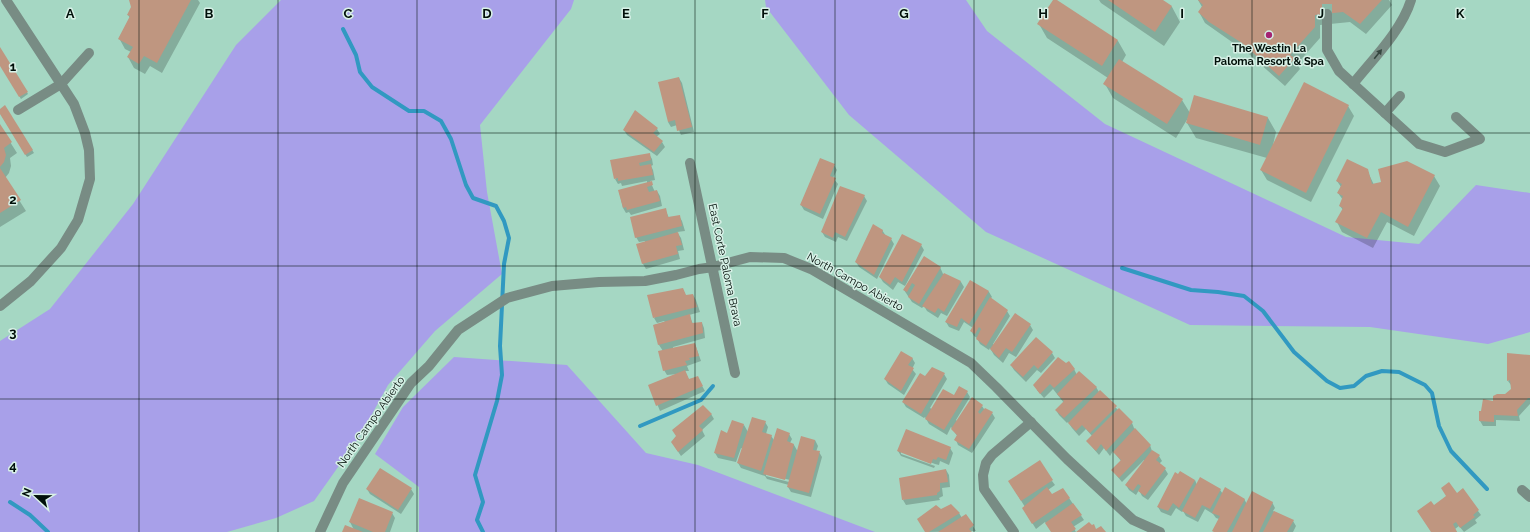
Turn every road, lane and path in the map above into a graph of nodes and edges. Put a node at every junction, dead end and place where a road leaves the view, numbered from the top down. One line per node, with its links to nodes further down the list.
1 (6, 0): 5 (street)
2 (1411, 0): 6 (street, one-way to 2)
3 (1326, 14): 6 (street)
4 (89, 53): 5 (street)
5 (61, 84): 8 (street); 13 (street)
6 (1353, 84): 9 (street)
7 (1400, 96): 9 (street)
8 (18, 110)
9 (1385, 113): 10 (street)
10 (1456, 117)
11 (690, 163): 12 (street, East Corte Paloma Brava)
12 (713, 267): 14 (street, East Corte Paloma Brava); 15 (street, North Campo Abierto); 16 (street, North Campo Abierto)
13 (0, 306)
14 (736, 373)
15 (1031, 422): 17 (street); 18 (street, North Campo Abierto)
16 (320, 532)
17 (1014, 532)
18 (1160, 532)

